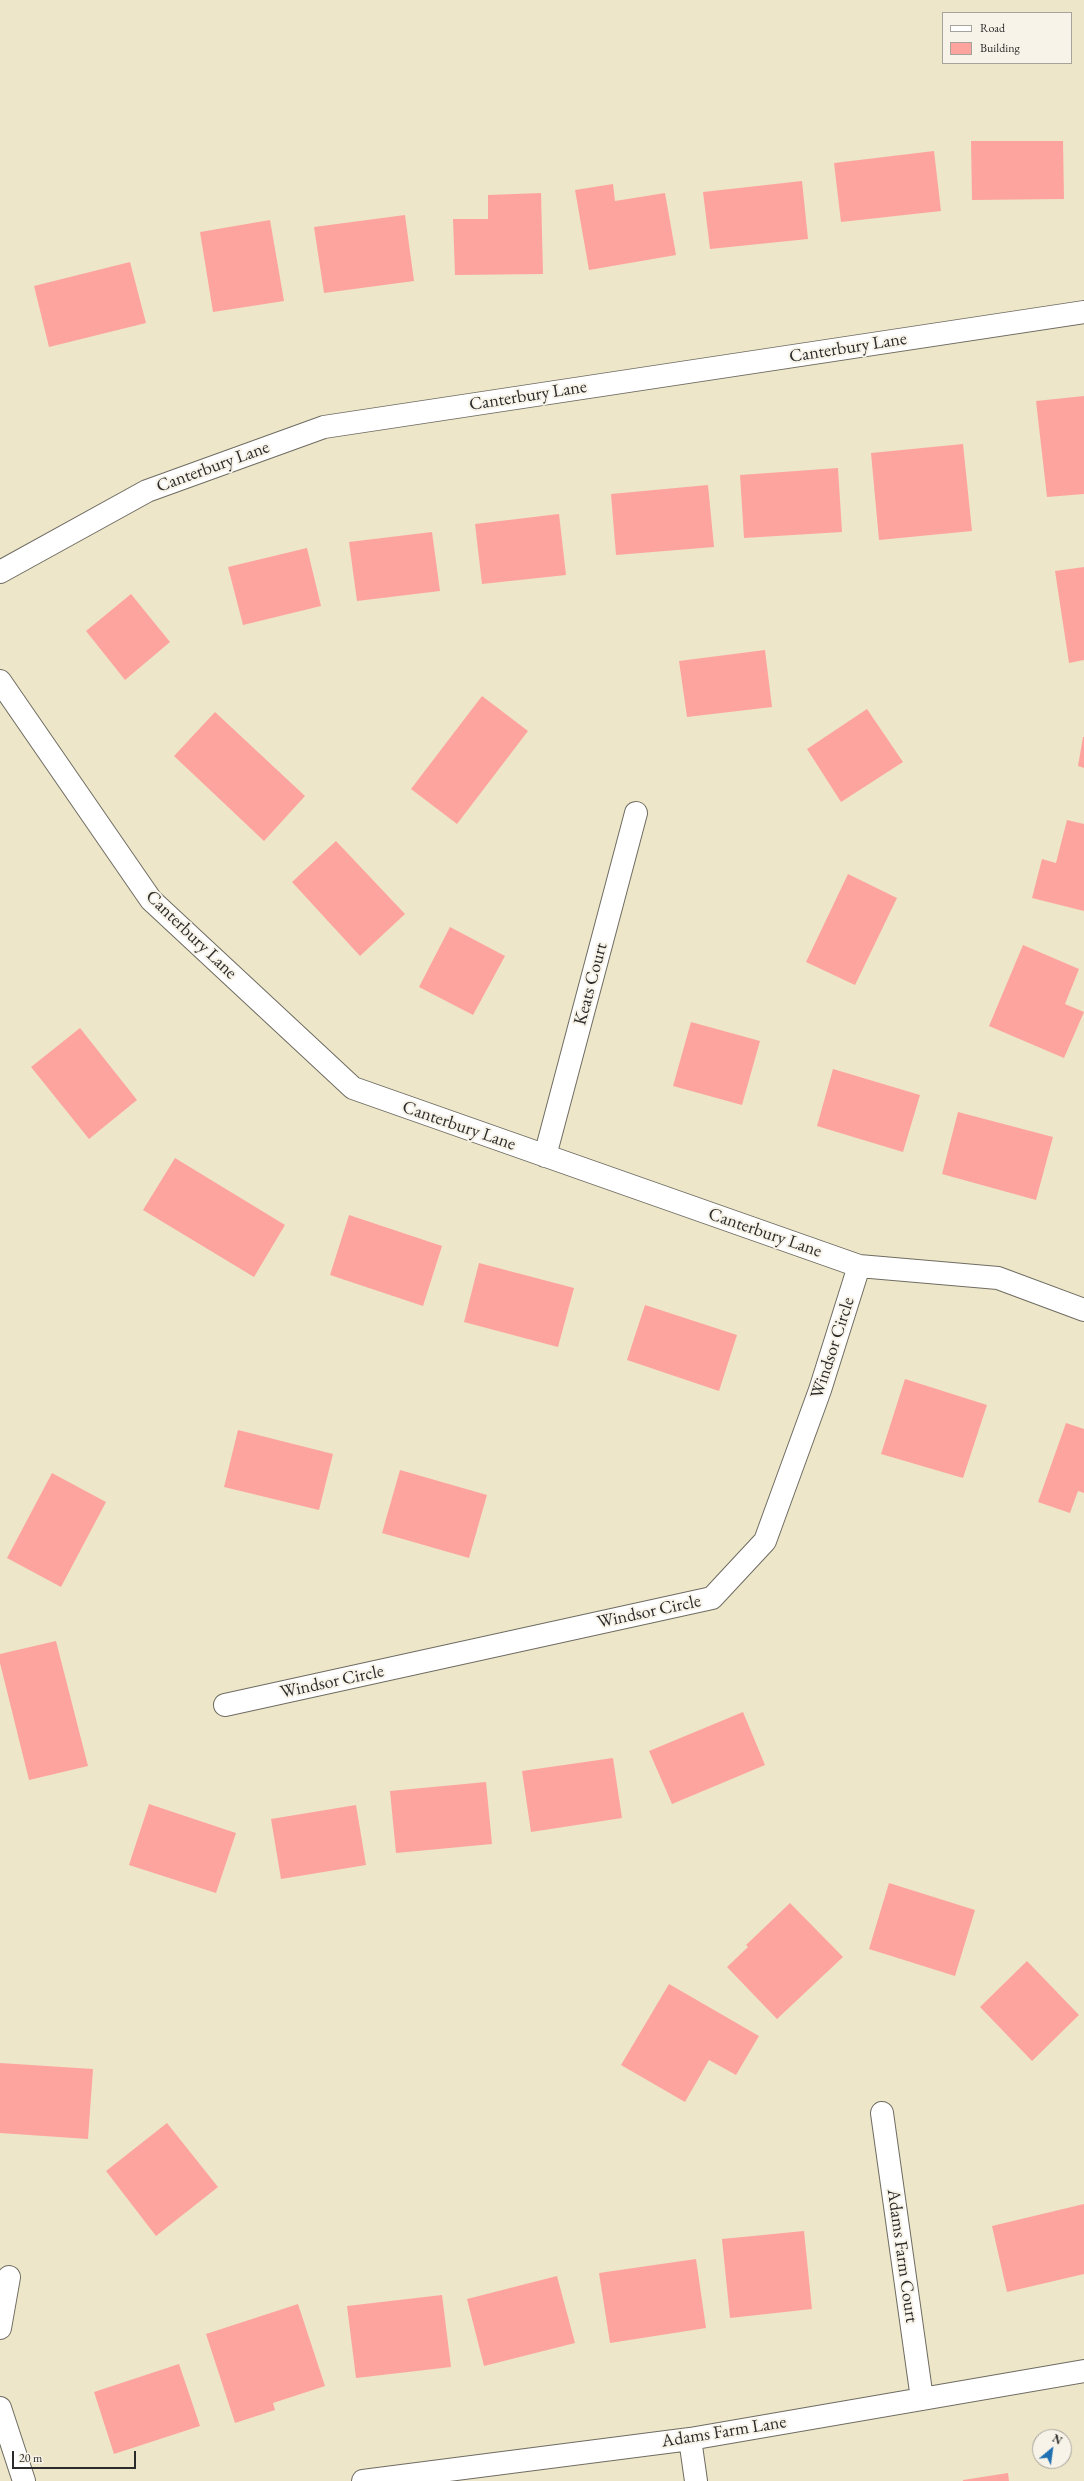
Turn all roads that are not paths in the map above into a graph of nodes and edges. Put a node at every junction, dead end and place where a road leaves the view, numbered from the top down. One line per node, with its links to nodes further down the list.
1 (1084, 312): 2 (street, Canterbury Lane)
2 (0, 572)
3 (0, 681): 5 (street, Canterbury Lane)
4 (636, 812): 5 (street, Keats Court)
5 (545, 1156): 6 (street, Canterbury Lane)
6 (860, 1266): 7 (street, Canterbury Lane); 8 (street, Windsor Circle)
7 (1084, 1310)
8 (225, 1705)
9 (882, 2113): 13 (street, Adams Farm Court)
10 (10, 2276): 11 (street)
11 (0, 2328)
12 (1084, 2371): 13 (street, Adams Farm Lane)
13 (922, 2399): 15 (street, Adams Farm Lane)
14 (0, 2408): 16 (street)
15 (690, 2439): 17 (street, Adams Farm Lane); 18 (street)
16 (24, 2481)
17 (363, 2481)
18 (696, 2481)

